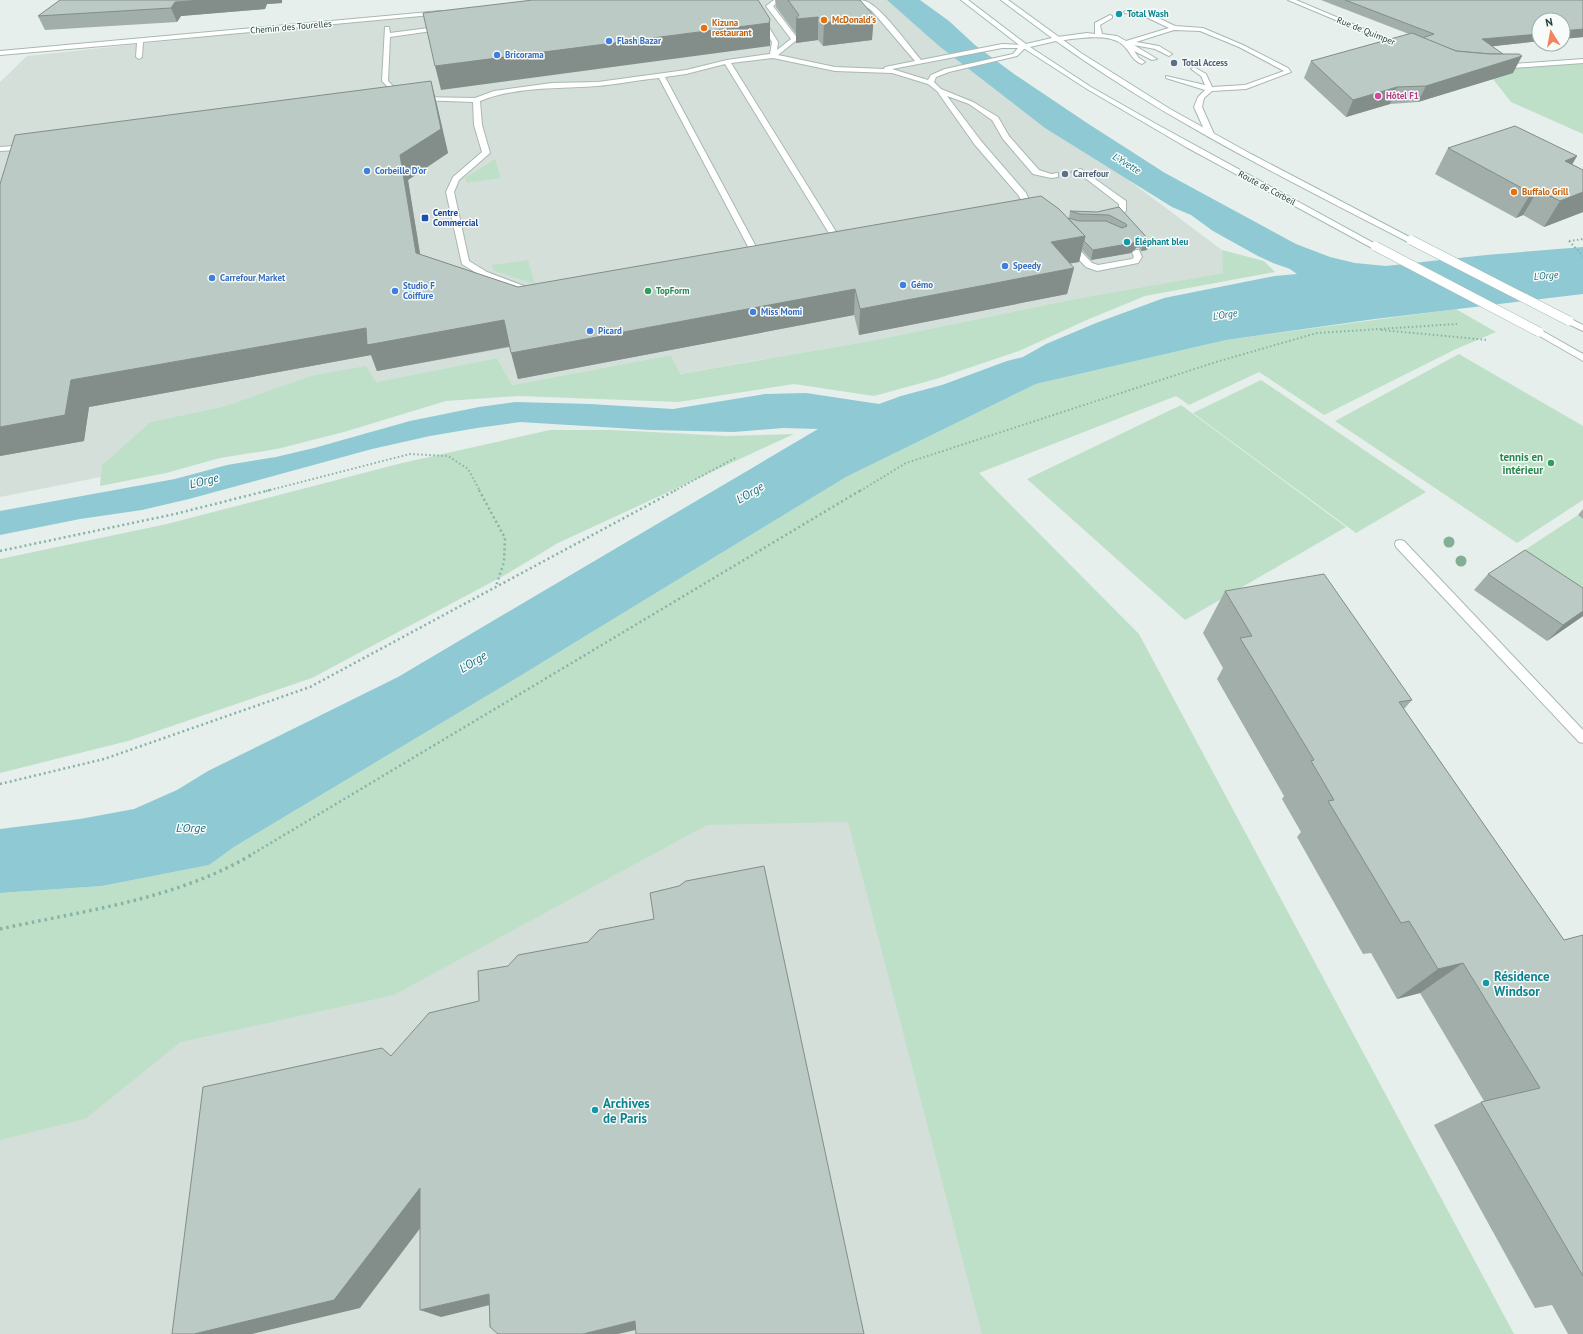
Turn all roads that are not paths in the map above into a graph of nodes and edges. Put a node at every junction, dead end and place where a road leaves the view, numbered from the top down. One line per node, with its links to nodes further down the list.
1 (750, 0): 26 (main road)
2 (778, 0): 26 (main road)
3 (852, 0): 8 (main road)
4 (859, 0): 16 (main road)
5 (964, 0): 22 (main road, Route de Corbeil)
6 (1004, 0): 19 (main road, Route de Corbeil)
7 (1291, 0): 23 (main road, Rue de Quimper)
8 (859, 9)
9 (450, 12): 12 (main road, Chemin des Tourelles)
10 (1127, 12): 15 (main road)
11 (1110, 17): 18 (main road)
12 (388, 18): 17 (main road); 20 (main road, Chemin des Tourelles)
13 (876, 22): 16 (main road)
14 (450, 28): 17 (main road)
15 (1174, 28): 21 (main road); 41 (main road)
16 (893, 32): 31 (main road)
17 (387, 35): 42 (main road)
18 (1099, 36): 19 (main road); 21 (main road)
19 (1057, 39): 22 (main road); 45 (main road, Route de Corbeil)
20 (140, 40): 24 (main road, Chemin des Tourelles); 27 (main road)
21 (1126, 42): 25 (main road); 28 (main road); 32 (main road)
22 (1024, 46): 31 (main road); 39 (main road); 58 (main road, Route de Corbeil, bridge)
23 (1412, 50)
24 (0, 53)
25 (1169, 54)
26 (773, 56): 30 (main road); 35 (main road)
27 (139, 57)
28 (1154, 58)
29 (1583, 61): 33 (main road)
30 (727, 62): 37 (main road); 53 (main road)
31 (920, 62): 35 (main road)
32 (1142, 62)
33 (1492, 68)
34 (1194, 69): 41 (main road)
35 (871, 71): 39 (main road)
36 (1180, 73): 41 (main road)
37 (661, 75): 43 (main road); 55 (main road)
38 (1168, 77): 41 (main road)
39 (930, 83): 40 (main road)
40 (939, 90): 49 (main road); 50 (main road)
41 (1210, 90): 45 (main road)
42 (409, 98): 43 (main road); 44 (main road)
43 (476, 100): 56 (main road)
44 (398, 101)
45 (1210, 134): 57 (main road, Route de Corbeil, bridge)
46 (34, 146): 47 (main road)
47 (0, 149)
48 (1075, 172): 51 (main road)
49 (1056, 175)
50 (1043, 216)
51 (1099, 217)
52 (1062, 236): 54 (main road)
53 (839, 243)
54 (1136, 252)
55 (757, 256)
56 (532, 292)
57 (1583, 328)
58 (1539, 332): 59 (main road, Route de Corbeil); 60 (main road)
59 (1583, 354)
60 (1583, 358)
61 (1400, 544): 62 (main road)
62 (1583, 738)

